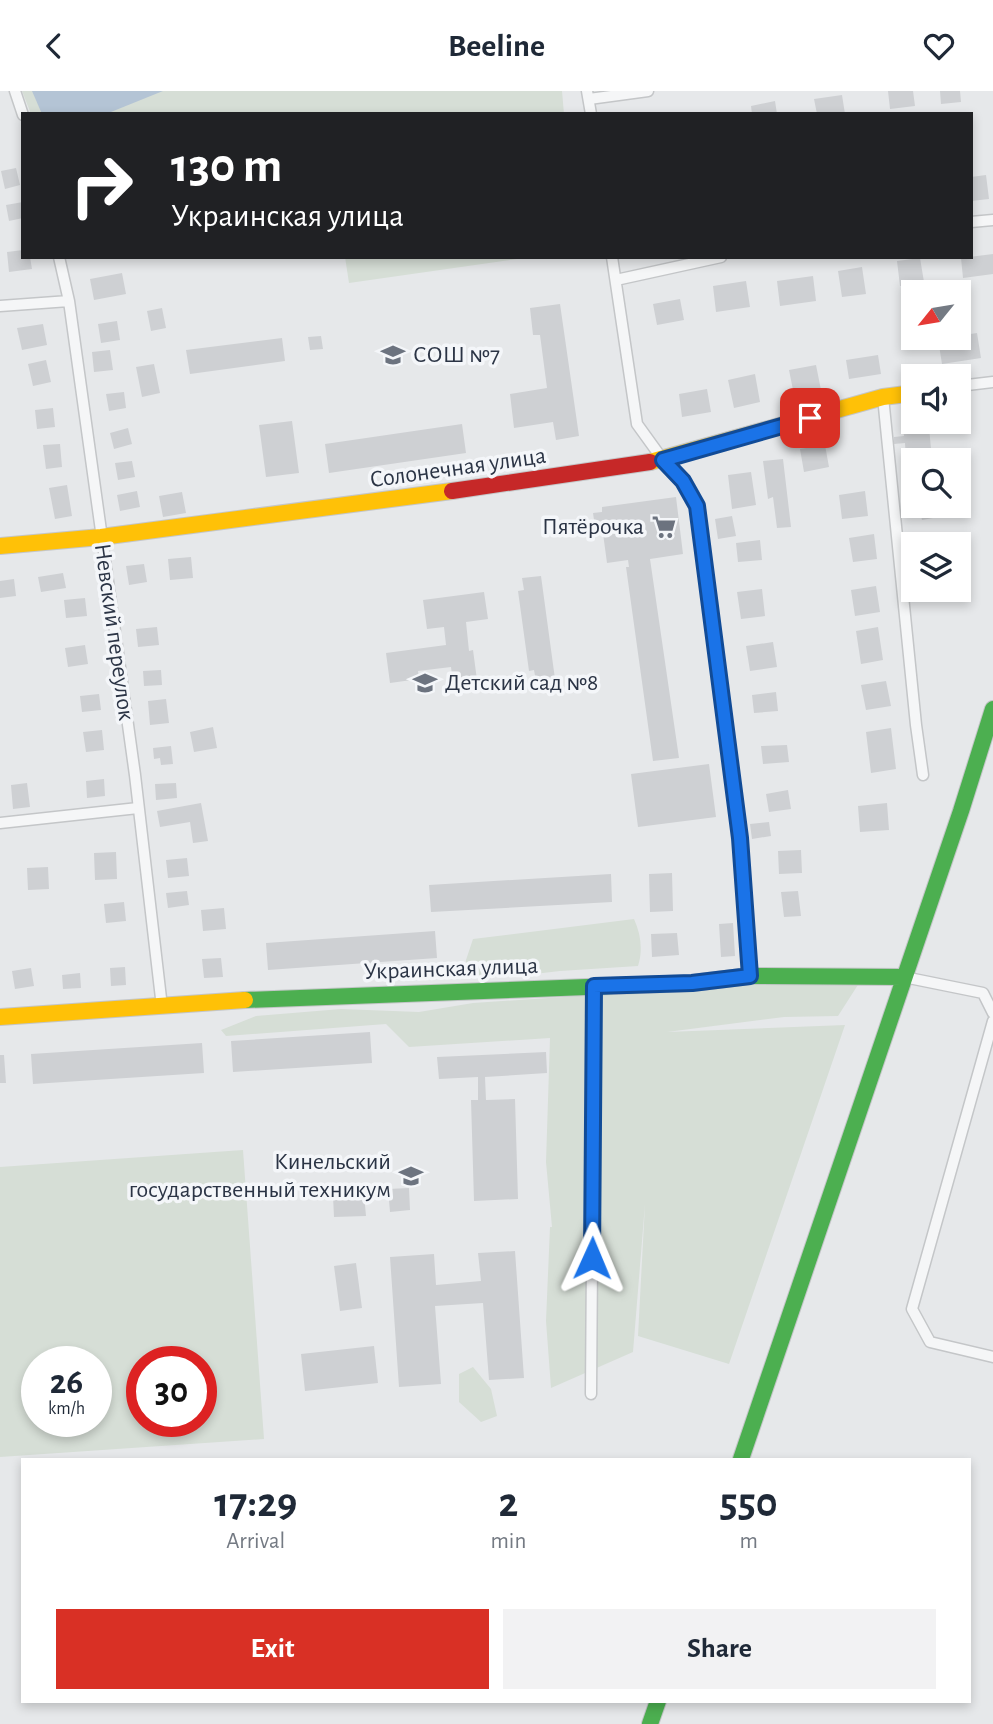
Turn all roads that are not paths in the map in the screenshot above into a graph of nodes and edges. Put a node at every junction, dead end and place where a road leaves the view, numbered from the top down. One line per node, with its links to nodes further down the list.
1 (15, 91): 4 (street)
2 (648, 91): 3 (street)
3 (588, 95)
4 (22, 112)
5 (993, 220): 6 (street)
6 (973, 222)
7 (59, 259): 11 (street, Невский переулок)
8 (612, 259): 10 (street)
9 (712, 259): 10 (street)
10 (616, 280): 17 (street)
11 (69, 301): 12 (street); 18 (street, Невский переулок)
12 (0, 306)
13 (993, 381): 14 (street)
14 (971, 384)
15 (901, 395): 16 (main road, Солонечная улица)
16 (883, 397): 17 (main road, Солонечная улица); 21 (street)
17 (663, 460): 18 (main road, Солонечная улица); 24 (street)
18 (101, 537): 19 (main road, Солонечная улица); 22 (street, Невский переулок)
19 (0, 546)
20 (993, 709): 25 (main road)
21 (923, 775)
22 (138, 809): 23 (street); 27 (street, Невский переулок)
23 (0, 823)
24 (750, 976): 25 (main road, Украинская улица); 26 (main road, Украинская улица)
25 (904, 977): 28 (street); 33 (main road)
26 (594, 986): 27 (main road, Украинская улица); 32 (street)
27 (162, 1007): 29 (main road, Украинская улица)
28 (993, 1013)
29 (0, 1017)
30 (993, 1021): 31 (street)
31 (993, 1357)
32 (591, 1394)
33 (741, 1458)
34 (657, 1703): 35 (main road)
35 (650, 1724)

